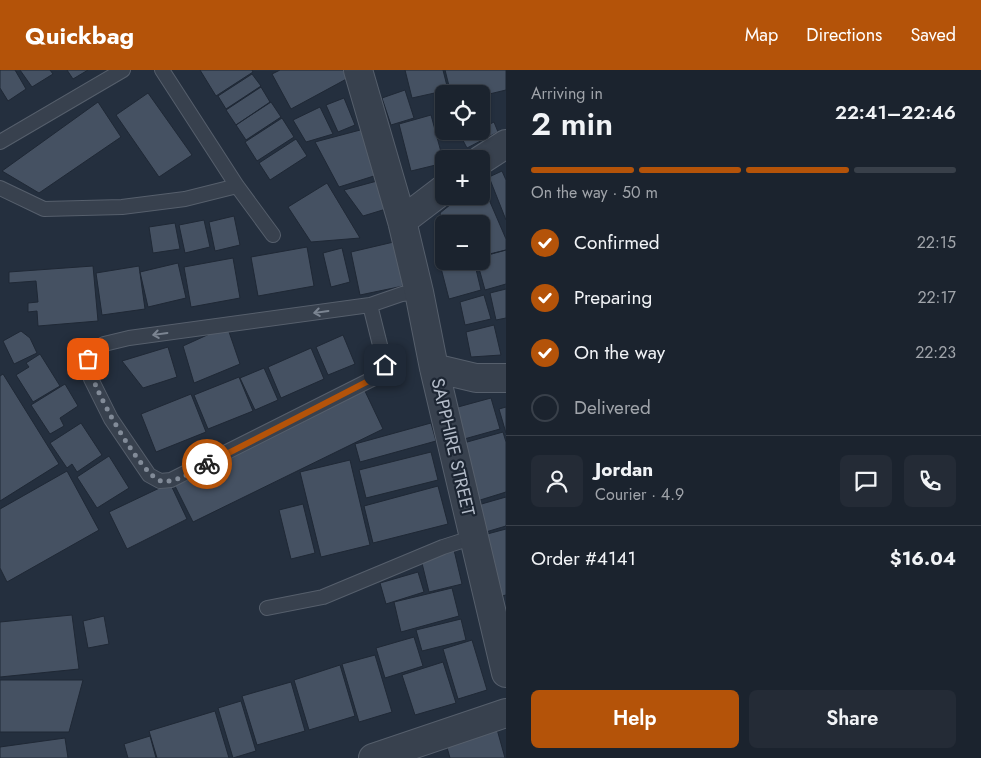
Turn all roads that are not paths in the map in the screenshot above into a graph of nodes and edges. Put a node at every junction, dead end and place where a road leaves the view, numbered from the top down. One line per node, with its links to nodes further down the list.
1 (123, 70): 4 (lane)
2 (162, 70): 7 (lane)
3 (358, 70): 10 (street, SAPPHIRE STREET)
4 (0, 142)
5 (506, 144): 6 (street)
6 (490, 154)
7 (237, 186): 8 (lane); 11 (lane)
8 (0, 188)
9 (435, 196): 10 (street)
10 (402, 221): 12 (street, SAPPHIRE STREET)
11 (273, 235)
12 (419, 292): 13 (lane); 14 (street, SAPPHIRE STREET)
13 (370, 306): 13 (lane, one-way to 13)
14 (434, 368): 15 (street); 16 (street, SAPPHIRE STREET)
15 (506, 378)
16 (474, 537): 17 (lane); 18 (street, SAPPHIRE STREET)
17 (267, 608)
18 (506, 673)
19 (506, 713): 20 (street)
20 (372, 758)

